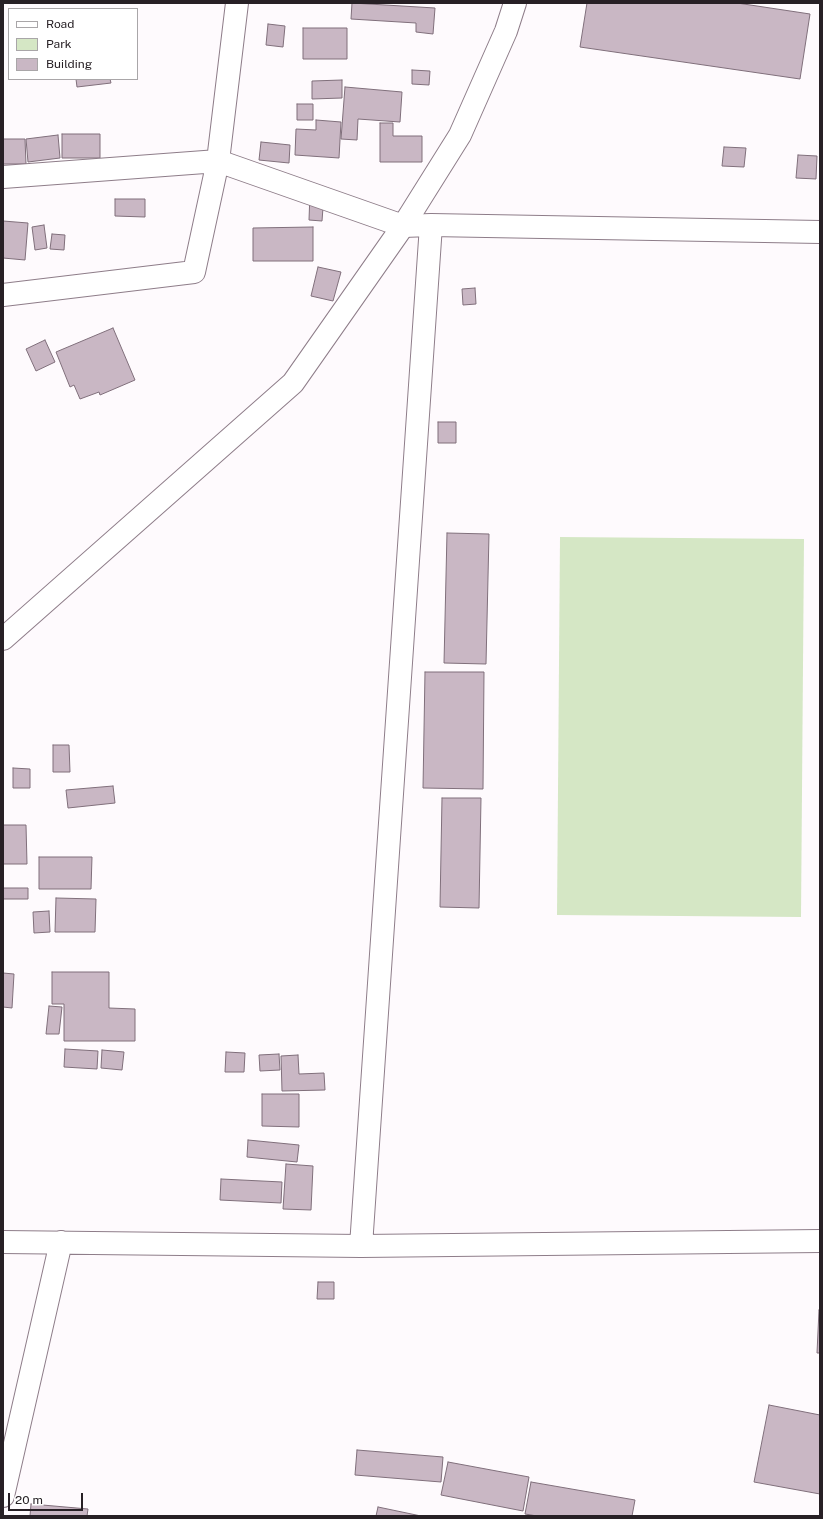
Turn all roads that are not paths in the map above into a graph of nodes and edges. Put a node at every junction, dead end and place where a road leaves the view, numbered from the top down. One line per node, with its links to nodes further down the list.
1 (237, 3): 3 (main road)
2 (515, 3): 6 (main road)
3 (218, 161): 4 (main road); 6 (main road); 8 (main road)
4 (3, 176)
5 (431, 225): 6 (main road); 7 (main road); 13 (main road)
6 (403, 226): 9 (main road)
7 (820, 232)
8 (3, 295)
9 (3, 639)
10 (820, 1241): 13 (main road)
11 (3, 1242): 12 (main road)
12 (61, 1242): 13 (main road); 14 (main road)
13 (362, 1246)
14 (3, 1496)

